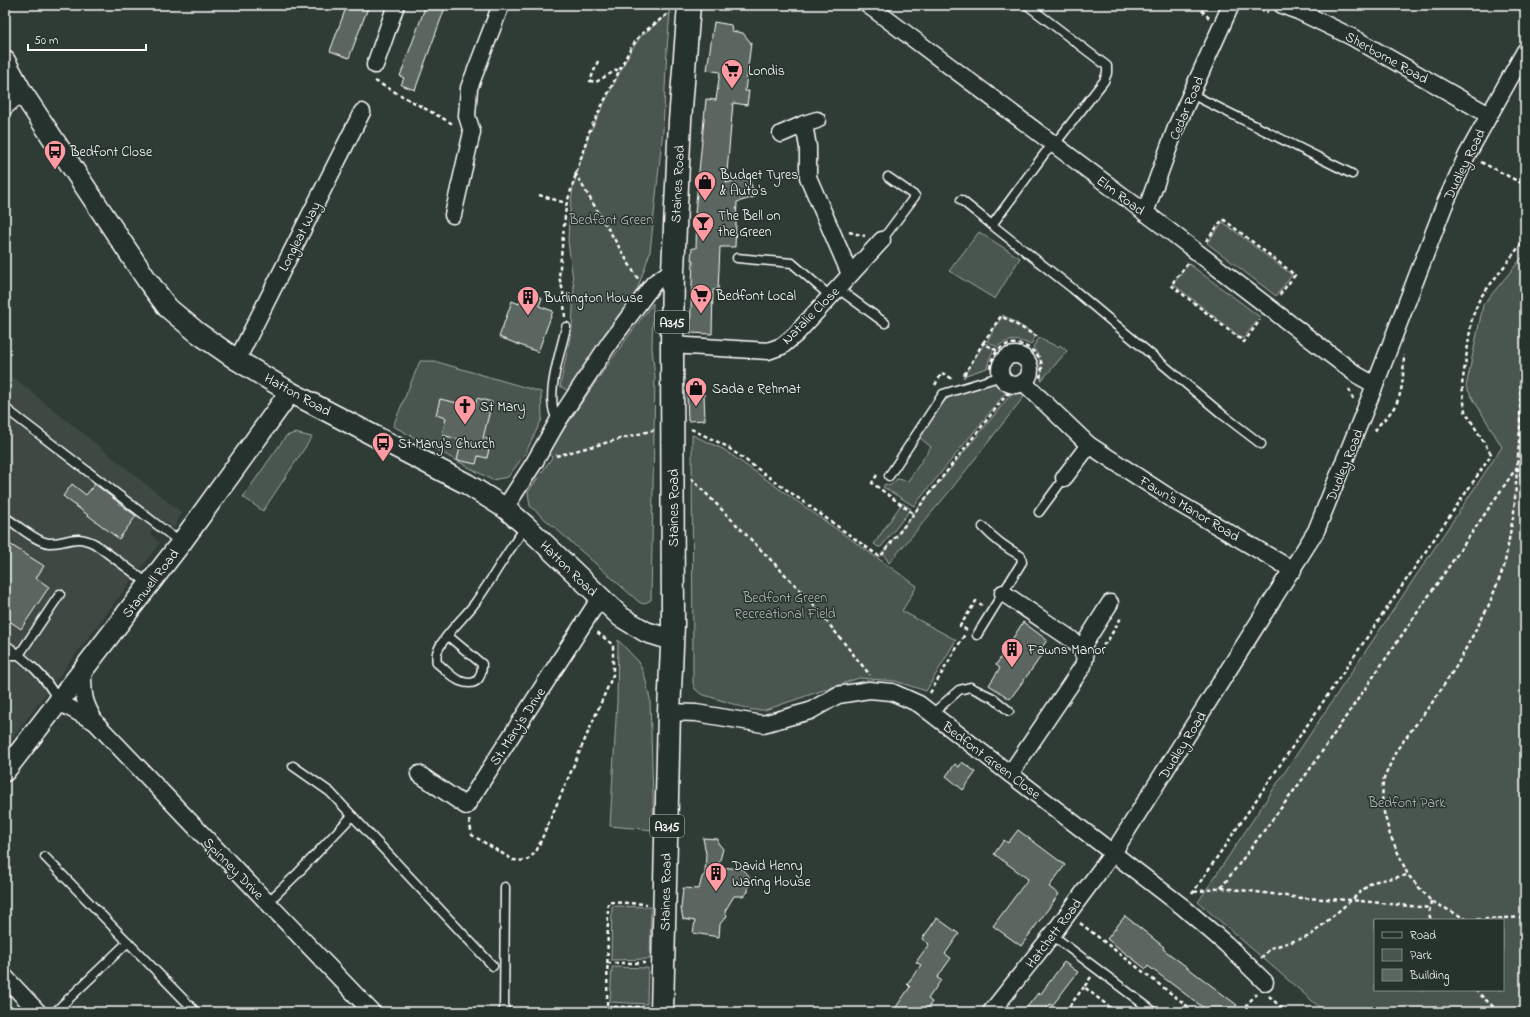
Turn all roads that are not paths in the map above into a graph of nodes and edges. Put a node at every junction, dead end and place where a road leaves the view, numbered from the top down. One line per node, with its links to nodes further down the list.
1 (396, 5): 10 (street)
2 (501, 5): 22 (street)
3 (868, 5): 17 (street, Elm Road)
4 (1027, 5): 17 (lane)
5 (1237, 7): 12 (street, Cedar Road)
6 (680, 8): 26 (main road, Staines Road / A315)
7 (1278, 10): 15 (street, Sherborne Road)
8 (1525, 51): 15 (street, Dudley Road)
9 (5, 62): 11 (street, Hatton Road)
10 (374, 65)
11 (22, 92): 13 (street); 32 (street, Hatton Road)
12 (1191, 94): 18 (lane); 21 (street, Cedar Road)
13 (5, 107)
14 (362, 112): 32 (street, Longleat Way)
15 (1489, 115): 34 (street, Dudley Road)
16 (782, 134): 27 (street)
17 (1054, 145): 21 (street, Elm Road); 23 (lane)
18 (1352, 174)
19 (888, 177): 24 (lane)
20 (961, 200): 23 (lane)
21 (1145, 213): 34 (street, Elm Road)
22 (453, 215)
23 (992, 225): 39 (lane)
24 (882, 240): 27 (street, Natalie Close)
25 (737, 258): 28 (lane)
26 (674, 270): 31 (main road, Staines Road / A315); 38 (street)
27 (850, 274): 28 (street, Natalie Close)
28 (834, 292): 29 (lane); 31 (street, Natalie Close)
29 (885, 323)
30 (566, 327): 38 (lane)
31 (672, 345): 57 (main road, Staines Road / A315)
32 (236, 360): 36 (street, Hatton Road)
33 (996, 375): 35 (street); 35 (street); 41 (lane)
34 (1375, 385): 49 (street, Dudley Road)
35 (1019, 388): 40 (street, Fawn's Manor Road)
36 (290, 392): 43 (street, Hatton Road); 48 (street, Stanwell Road)
37 (5, 408): 48 (lane)
38 (558, 421): 43 (street)
39 (1261, 444)
40 (1089, 445): 42 (street); 49 (street, Fawn's Manor Road)
41 (889, 476)
42 (1064, 478): 44 (lane)
43 (505, 508): 46 (street, Hatton Road)
44 (1039, 512)
45 (5, 517): 50 (lane)
46 (526, 526): 53 (street, Hatton Road); 56 (lane)
47 (983, 527): 51 (lane)
48 (181, 542): 50 (street, Stanwell Road)
49 (1293, 570): 73 (street, Dudley Road)
50 (149, 584): 62 (street, Stanwell Road)
51 (1003, 593): 55 (lane); 59 (street)
52 (60, 594): 61 (lane)
53 (600, 598): 57 (street, Hatton Road); 70 (street, St. Mary's Drive)
54 (1110, 603): 59 (street)
55 (977, 635)
56 (448, 636): 56 (lane)
57 (672, 640): 65 (main road, Staines Road / A315)
58 (5, 644): 61 (lane)
59 (1082, 648): 71 (street)
60 (5, 655): 61 (lane)
61 (19, 655): 63 (lane)
62 (82, 671): 63 (street, Stanwell Road); 67 (street, Spinney Drive)
63 (59, 702): 67 (street, Spinney Drive); 69 (street, Stanwell Road)
64 (1009, 711): 66 (lane)
65 (669, 712): 66 (street, Bedfont Green Close); 82 (main road, Staines Road / A315)
66 (932, 714): 71 (street, Bedfont Green Close)
67 (96, 723): 76 (street, Spinney Drive)
68 (293, 766): 72 (lane)
69 (5, 771)
70 (419, 774)
71 (1010, 774): 73 (street, Bedfont Green Close)
72 (352, 816): 76 (lane); 79 (lane)
73 (1113, 853): 77 (street, Hatchett Road); 81 (street, Bedfont Green Close)
74 (45, 857): 78 (lane)
75 (505, 887): 87 (lane)
76 (267, 903): 86 (street, Spinney Drive)
77 (1052, 935): 88 (street, Hatchett Road); 89 (lane)
78 (128, 942): 84 (lane); 85 (lane)
79 (493, 966)
80 (5, 977): 83 (street)
81 (1263, 985)
82 (654, 1010)
83 (38, 1012)
84 (55, 1012)
85 (196, 1012)
86 (372, 1012)
87 (504, 1012)
88 (991, 1012)
89 (1154, 1012)

